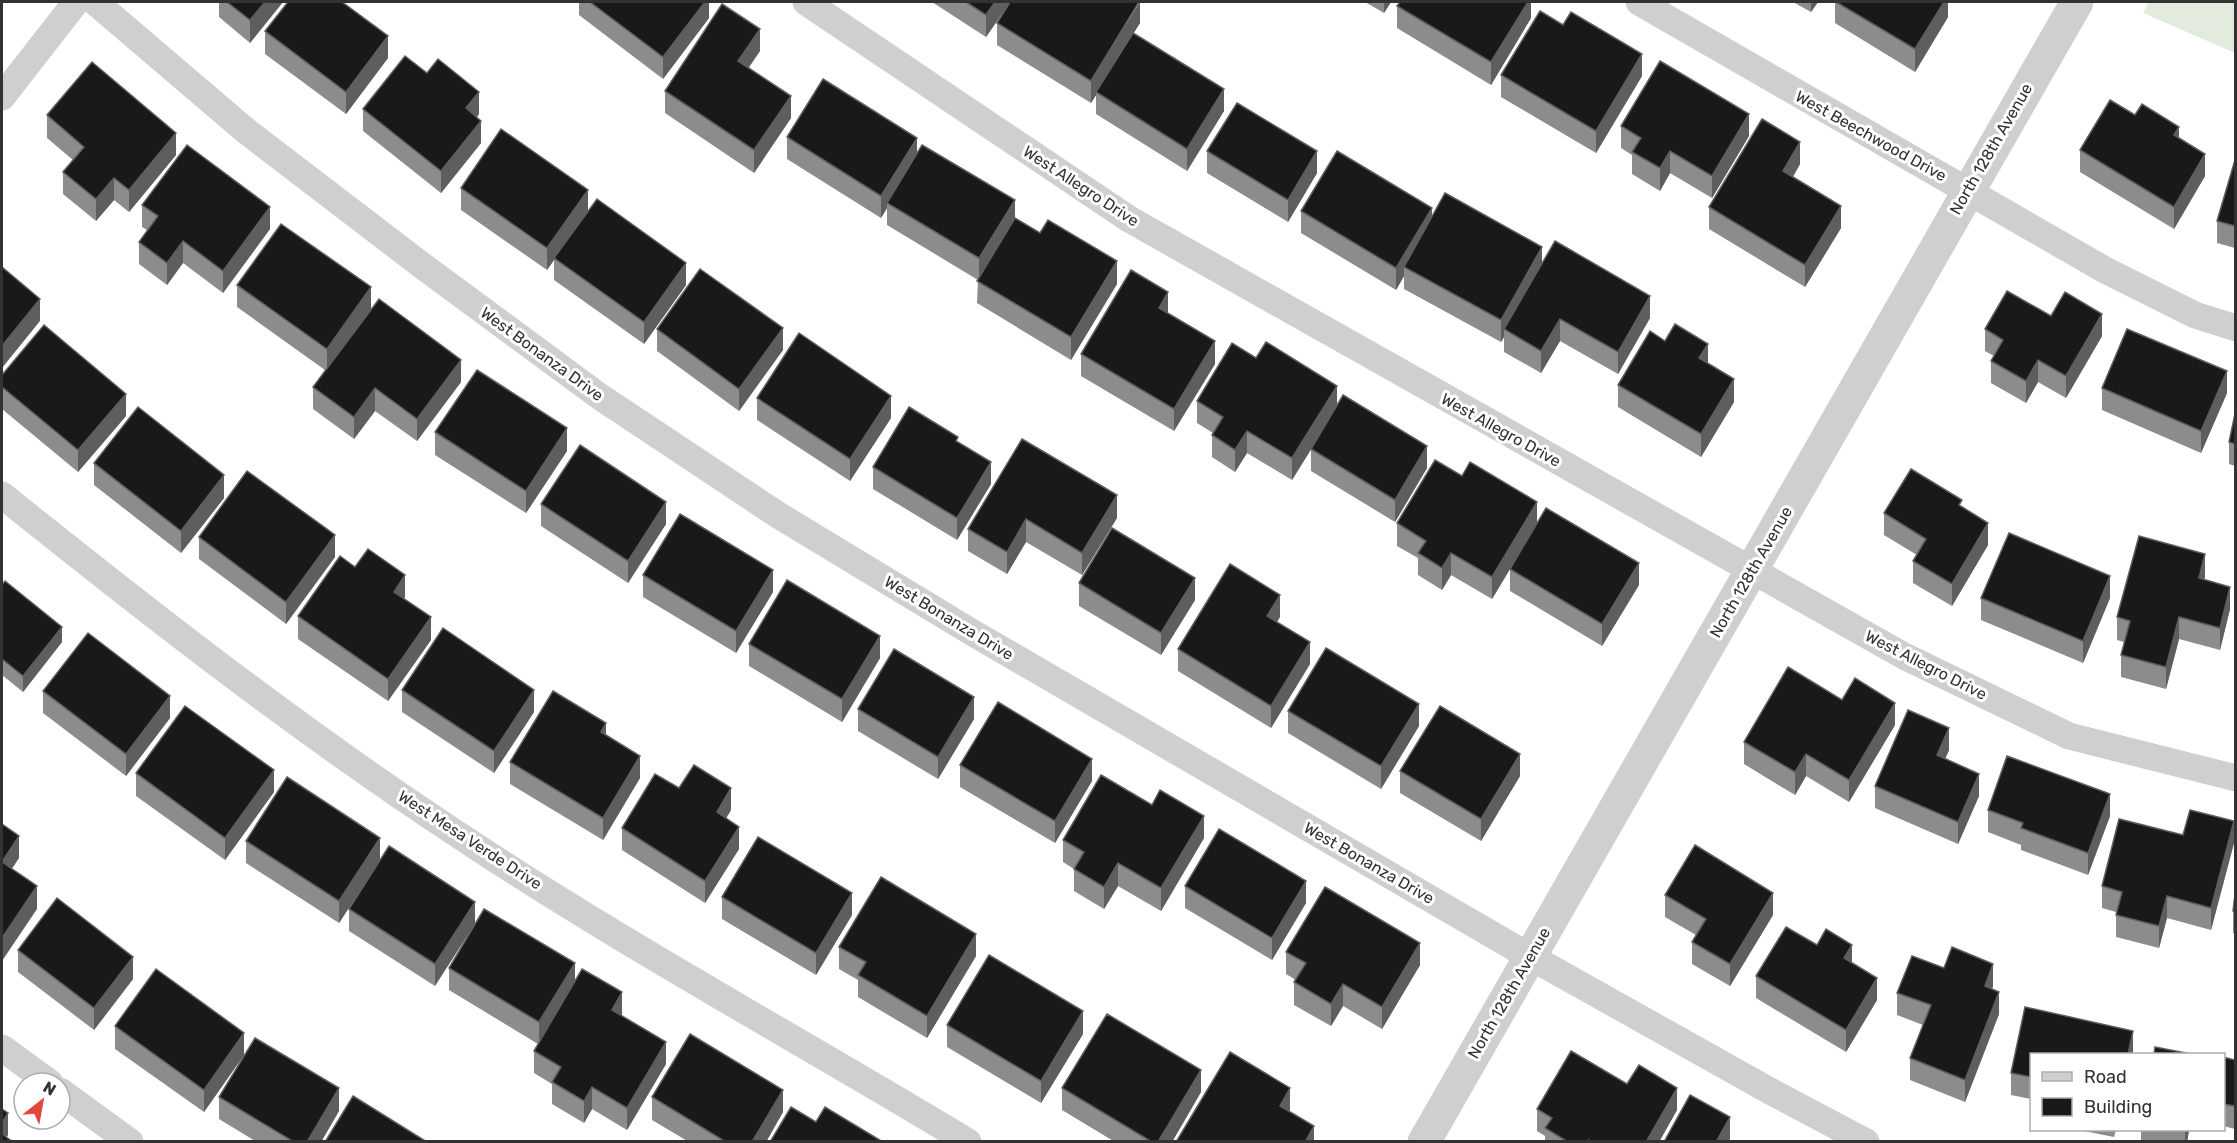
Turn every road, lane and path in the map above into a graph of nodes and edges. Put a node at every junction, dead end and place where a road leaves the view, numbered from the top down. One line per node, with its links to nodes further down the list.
1 (76, 2): 6 (street)
2 (95, 2): 12 (street, West Bonanza Drive)
3 (806, 2): 10 (street, West Allegro Drive)
4 (1639, 2): 7 (street, West Beechwood Drive)
5 (2077, 2): 7 (street, North 128th Avenue)
6 (2, 97)
7 (1967, 190): 8 (street, West Beechwood Drive); 10 (street, North 128th Avenue)
8 (2235, 328)
9 (2, 495): 17 (street, West Mesa Verde Drive)
10 (1751, 571): 11 (street, West Allegro Drive); 12 (street, North 128th Avenue)
11 (2235, 778)
12 (1529, 956): 18 (street, North 128th Avenue); 19 (street, West Bonanza Drive)
13 (2, 1048): 14 (street)
14 (34, 1071)
15 (72, 1100): 16 (street)
16 (130, 1142)
17 (968, 1142)
18 (1424, 1142)
19 (1866, 1142)

